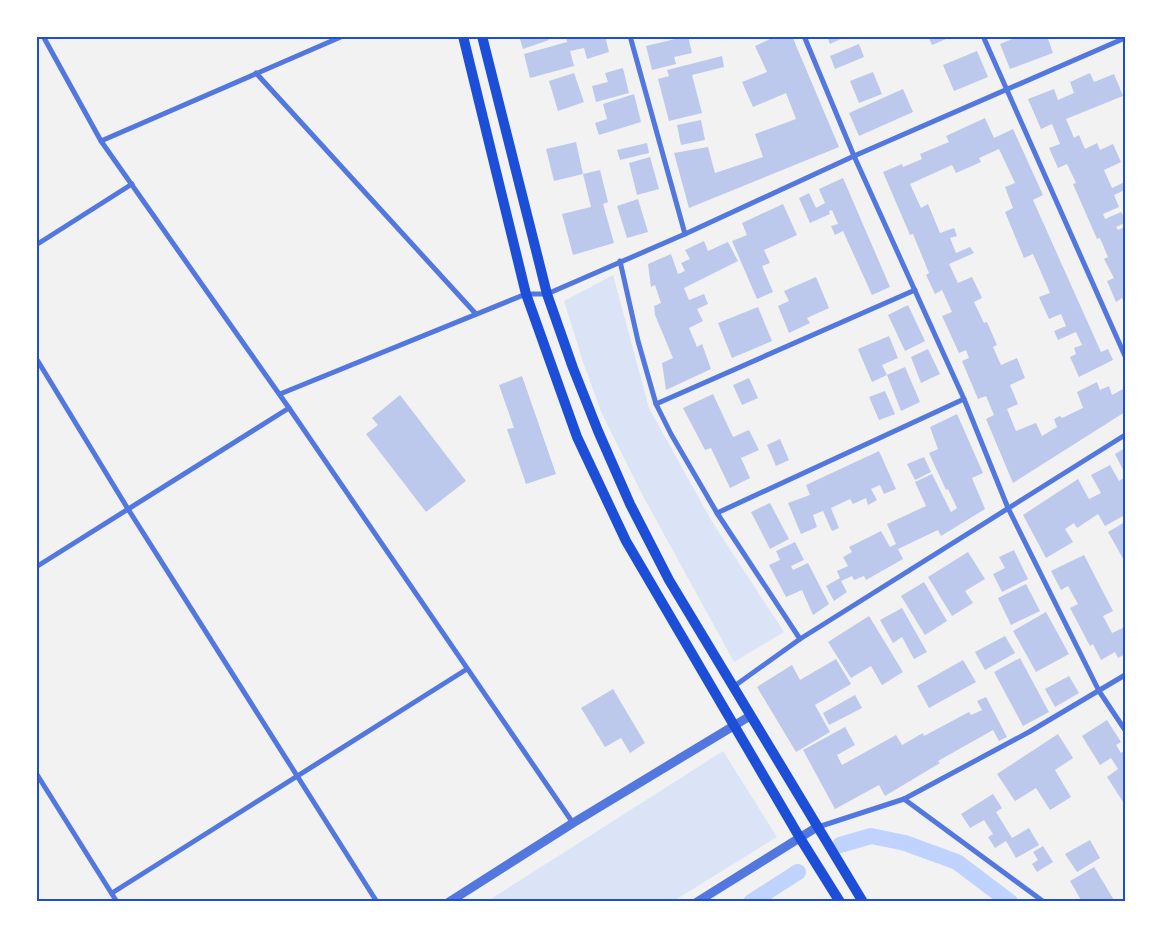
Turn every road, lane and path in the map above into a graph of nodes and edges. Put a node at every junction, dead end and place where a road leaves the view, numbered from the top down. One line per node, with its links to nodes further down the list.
1 (43, 36): 11 (street)
2 (343, 36): 9 (street)
3 (463, 36): 18 (main road)
4 (482, 36): 19 (main road)
5 (630, 36): 14 (street)
6 (804, 36): 12 (street)
7 (983, 36): 10 (street)
8 (1125, 38): 10 (street)
9 (256, 73): 11 (street); 20 (street)
10 (1006, 89): 12 (street); 21 (street)
11 (101, 141): 13 (street)
12 (854, 156): 14 (street); 17 (street)
13 (132, 184): 15 (street); 23 (street)
14 (685, 234): 16 (street)
15 (36, 245)
16 (620, 261): 19 (street); 25 (street)
17 (915, 290): 24 (street); 25 (street)
18 (526, 294): 19 (street); 20 (street); 38 (main road)
19 (547, 294): 35 (main road)
20 (476, 314): 23 (street)
21 (1125, 356)
22 (36, 358): 29 (street)
23 (280, 394): 26 (street)
24 (964, 399): 28 (street); 30 (street)
25 (656, 404): 30 (street)
26 (290, 408): 29 (street); 33 (street)
27 (1125, 435): 28 (street)
28 (1008, 508): 32 (street); 36 (street)
29 (128, 509): 31 (street); 41 (street)
30 (716, 513): 32 (street)
31 (36, 566)
32 (800, 640): 35 (street)
33 (467, 669): 41 (street); 43 (street)
34 (1125, 675): 36 (street)
35 (732, 688): 37 (main road)
36 (1099, 691): 39 (street); 42 (street)
37 (750, 716): 38 (street); 44 (main road)
38 (733, 726): 43 (street); 45 (main road)
39 (1125, 730)
40 (36, 773): 46 (street)
41 (299, 776): 46 (street); 48 (street)
42 (904, 799): 44 (street); 53 (street)
43 (573, 823): 49 (street)
44 (817, 828): 45 (street); 52 (main road)
45 (800, 838): 50 (street); 51 (main road)
46 (112, 893): 47 (street)
47 (117, 902)
48 (377, 902)
49 (449, 902)
50 (697, 902)
51 (840, 902)
52 (863, 902)
53 (1044, 902)

